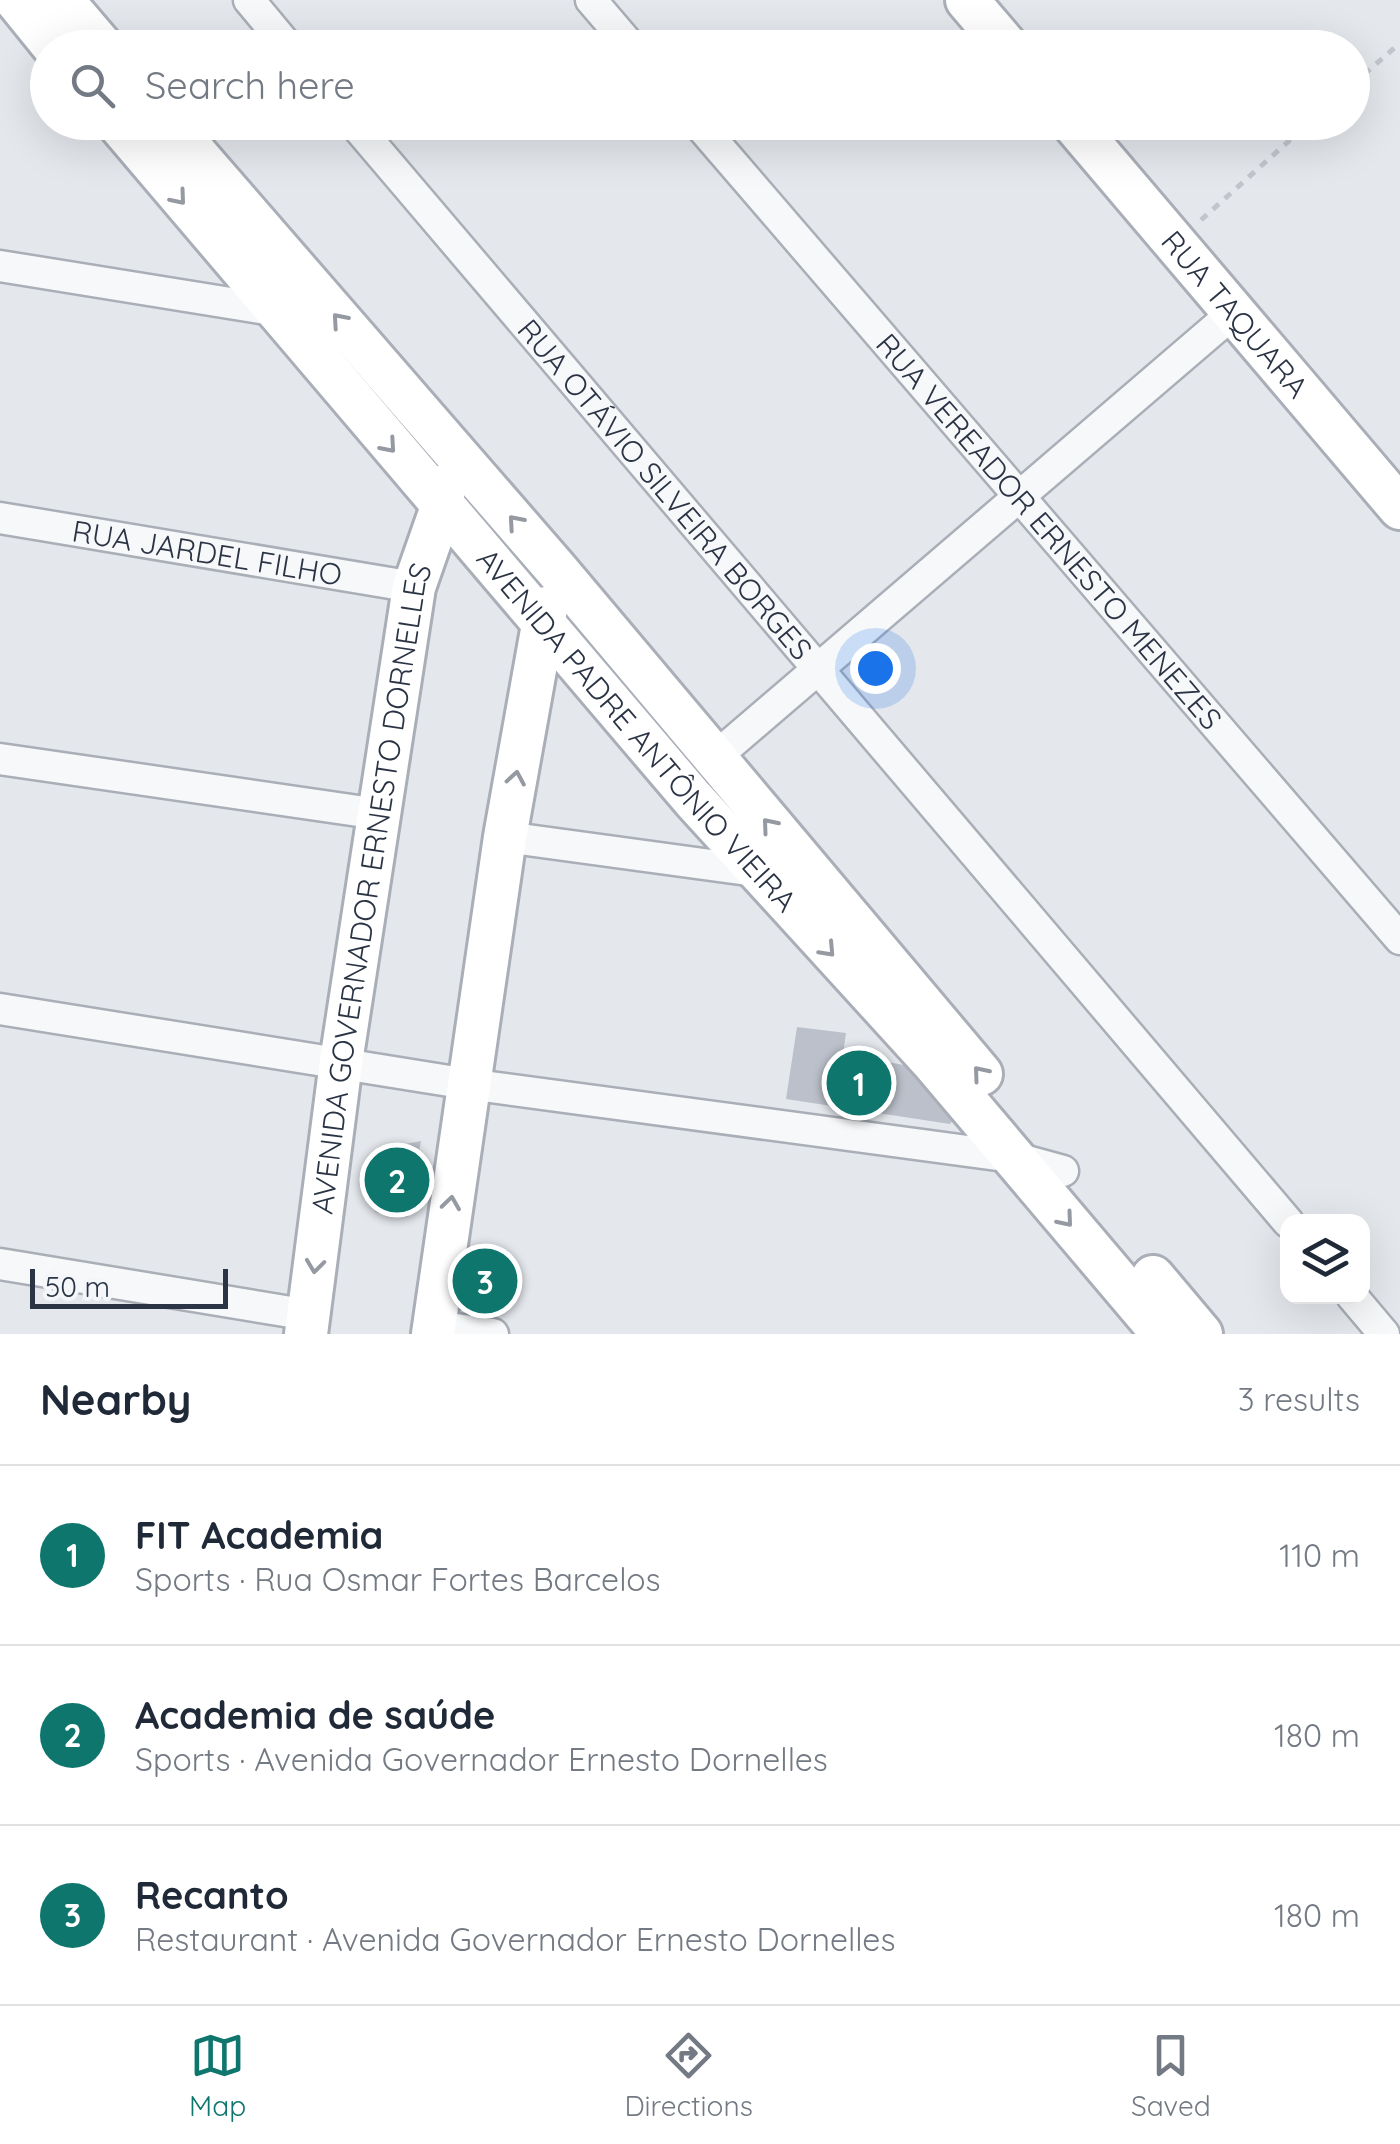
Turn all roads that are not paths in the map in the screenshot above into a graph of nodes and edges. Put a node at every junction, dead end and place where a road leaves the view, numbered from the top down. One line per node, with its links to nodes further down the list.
1 (249, 0): 7 (street)
2 (592, 0): 8 (street)
3 (967, 0): 9 (main road)
4 (35, 3): 5 (main road); 6 (main road)
5 (47, 30)
6 (76, 30)
7 (274, 30)
8 (617, 30)
9 (993, 30)
10 (132, 140): 16 (main road, AVENIDA PADRE ANTÔNIO VIEIRA, one-way to 16)
11 (184, 140): 18 (main road, AVENIDA PADRE ANTÔNIO VIEIRA, one-way to 11)
12 (367, 140): 26 (street, RUA OTÁVIO SILVEIRA BORGES)
13 (713, 140): 19 (street, RUA VEREADOR ERNESTO MENEZES)
14 (1087, 140): 17 (main road, RUA TAQUARA)
15 (0, 266): 16 (street)
16 (273, 310): 20 (main road, AVENIDA PADRE ANTÔNIO VIEIRA, one-way to 20)
17 (1232, 314): 19 (street); 21 (main road, RUA TAQUARA)
18 (448, 446): 20 (main road, AVENIDA GOVERNADOR ERNESTO DORNELLES); 23 (main road, AVENIDA PADRE ANTÔNIO VIEIRA, one-way to 18)
19 (1020, 497): 26 (street); 32 (street, RUA VEREADOR ERNESTO MENEZES)
20 (442, 507): 24 (main road, AVENIDA GOVERNADOR ERNESTO DORNELLES); 25 (main road, AVENIDA PADRE ANTÔNIO VIEIRA)
21 (1400, 508)
22 (0, 518): 24 (street, RUA JARDEL FILHO)
23 (556, 568): 25 (main road); 28 (main road, AVENIDA PADRE ANTÔNIO VIEIRA)
24 (414, 587): 29 (main road, AVENIDA GOVERNADOR ERNESTO DORNELLES)
25 (543, 624): 30 (main road, one-way to 25); 31 (main road, AVENIDA PADRE ANTÔNIO VIEIRA)
26 (816, 670): 28 (street); 38 (street, RUA OTÁVIO SILVEIRA BORGES)
27 (0, 759): 29 (street)
28 (713, 759): 37 (main road, AVENIDA PADRE ANTÔNIO VIEIRA, one-way to 28)
29 (379, 814): 34 (main road, AVENIDA GOVERNADOR ERNESTO DORNELLES)
30 (505, 837): 31 (street); 35 (main road)
31 (756, 871): 36 (main road, AVENIDA PADRE ANTÔNIO VIEIRA, one-way to 36)
32 (1400, 939)
33 (0, 1009): 34 (street)
34 (342, 1062): 35 (street); 41 (main road, AVENIDA GOVERNADOR ERNESTO DORNELLES, one-way to 41)
35 (468, 1084): 36 (street); 42 (main road, one-way to 35)
36 (1012, 1157): 37 (street); 44 (main road, AVENIDA PADRE ANTÔNIO VIEIRA, one-way to 44)
37 (1063, 1171): 45 (main road, AVENIDA PADRE ANTÔNIO VIEIRA)
38 (1281, 1214)
39 (0, 1264): 41 (street)
40 (1359, 1304): 46 (street)
41 (308, 1324)
42 (433, 1330): 43 (street)
43 (493, 1334)
44 (1163, 1334)
45 (1201, 1334)
46 (1384, 1334)

